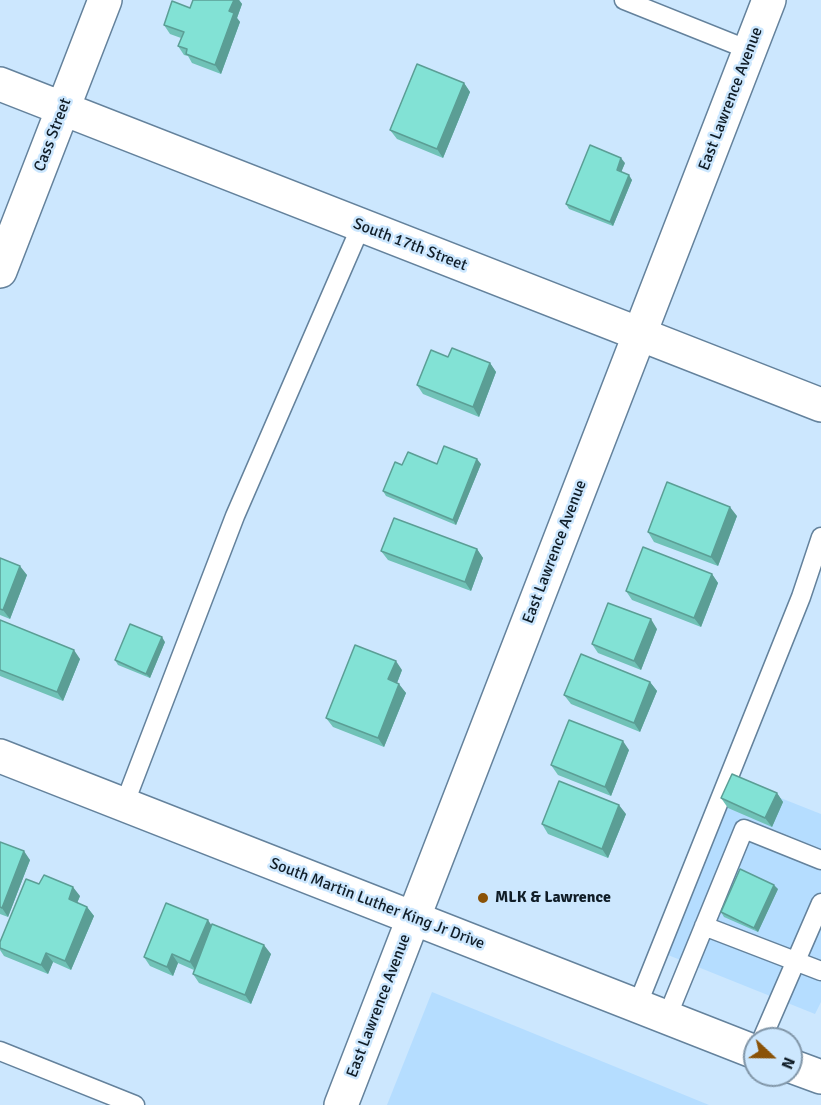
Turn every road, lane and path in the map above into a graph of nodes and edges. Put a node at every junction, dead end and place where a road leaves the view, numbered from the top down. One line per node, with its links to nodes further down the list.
1 (105, 0): 6 (street, Cass Street)
2 (624, 0): 4 (lane)
3 (769, 0): 4 (street, East Lawrence Avenue)
4 (749, 50): 9 (street, East Lawrence Avenue)
5 (0, 84): 6 (street, South 17th Street)
6 (63, 109): 7 (street, South 17th Street); 8 (street, Cass Street)
7 (362, 226): 9 (street, South 17th Street); 13 (lane)
8 (0, 271)
9 (639, 335): 10 (street, South 17th Street); 16 (street, East Lawrence Avenue)
10 (821, 405)
11 (821, 537): 20 (lane)
12 (0, 756): 13 (street, South Martin Luther King Jr Drive)
13 (124, 805): 16 (street, South Martin Luther King Jr Drive)
14 (821, 860): 17 (lane)
15 (821, 903): 18 (lane)
16 (413, 918): 20 (street, South Martin Luther King Jr Drive); 27 (street, East Lawrence Avenue)
17 (704, 926): 18 (lane); 20 (lane)
18 (796, 961): 19 (lane); 21 (lane)
19 (821, 970)
20 (652, 1012): 22 (street, South Martin Luther King Jr Drive)
21 (767, 1027)
22 (743, 1047)
23 (0, 1051): 26 (lane)
24 (803, 1070): 25 (street)
25 (821, 1077)
26 (135, 1105)
27 (341, 1105)

